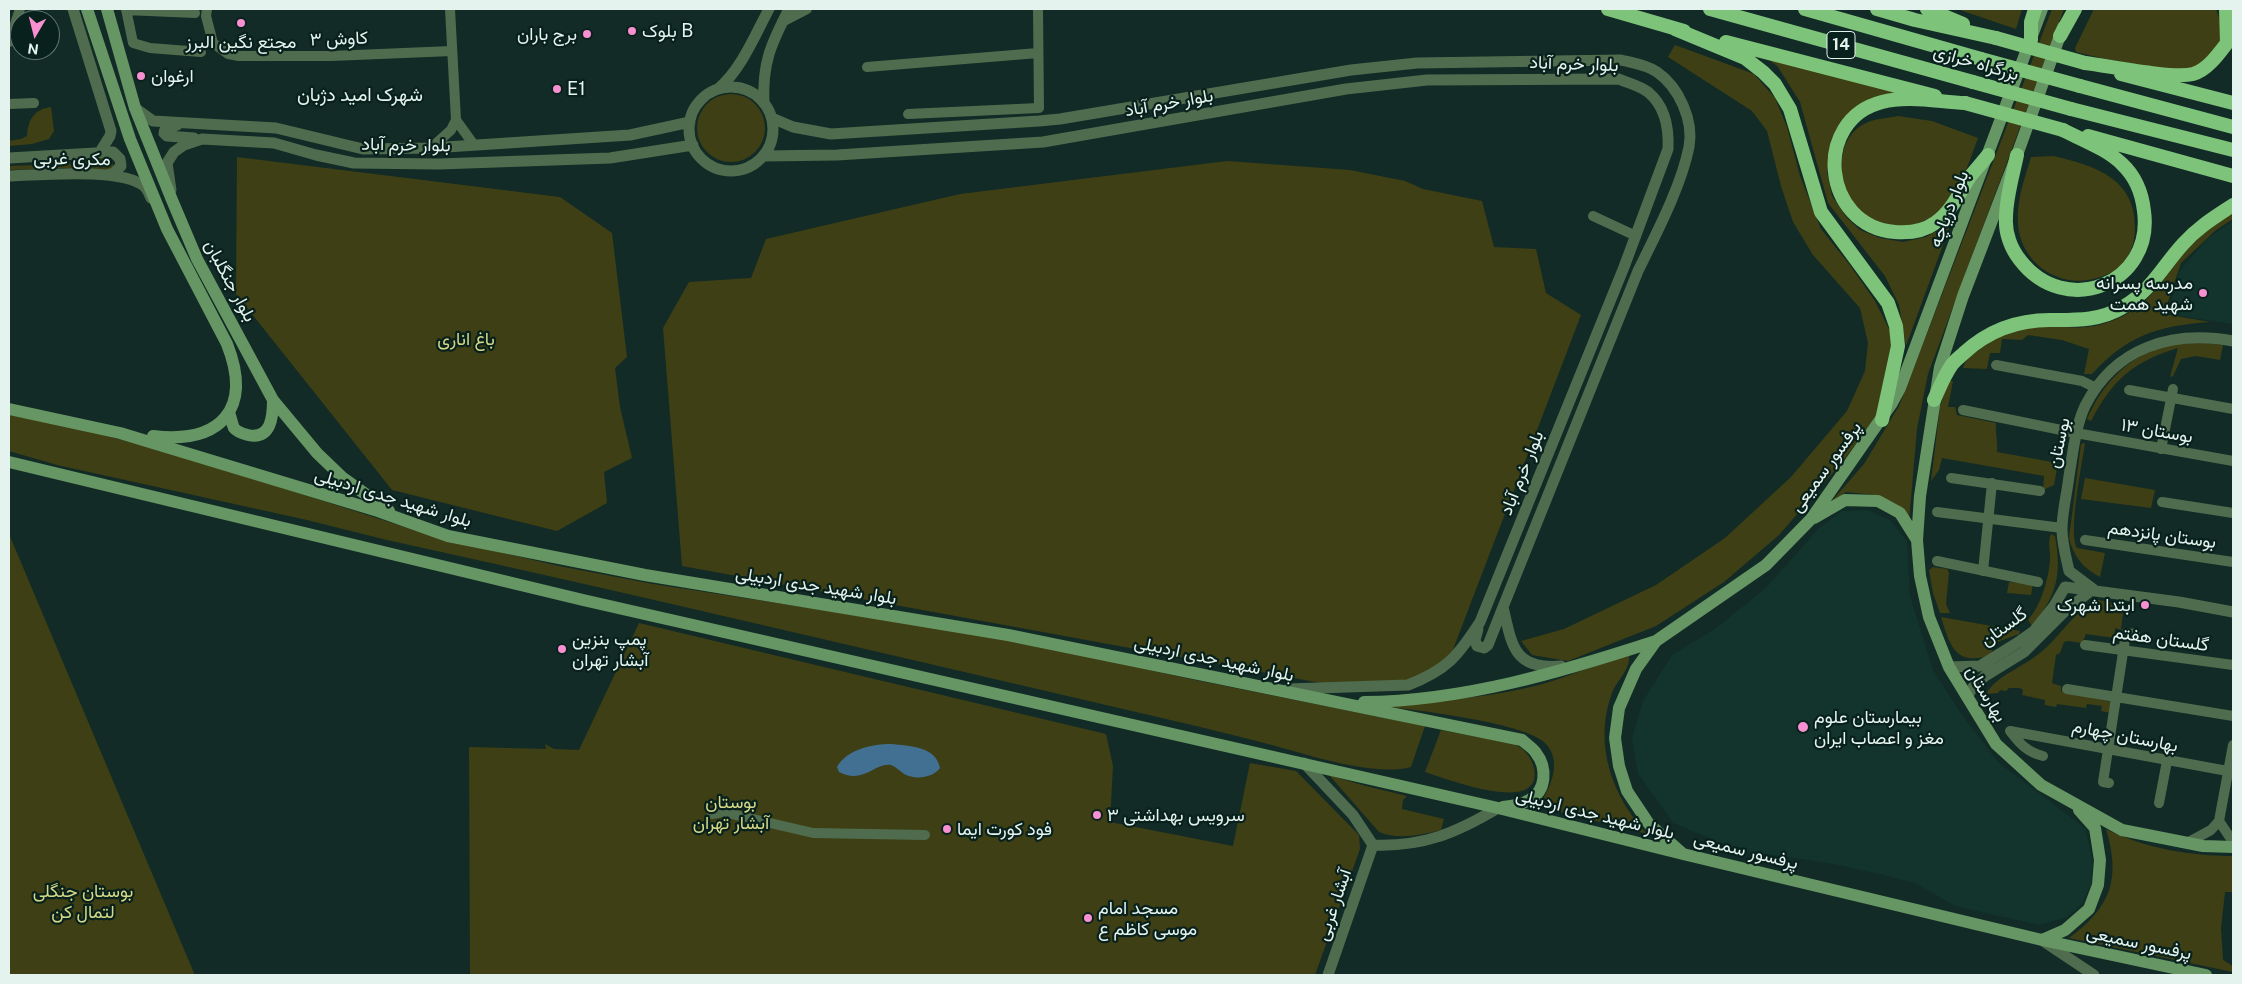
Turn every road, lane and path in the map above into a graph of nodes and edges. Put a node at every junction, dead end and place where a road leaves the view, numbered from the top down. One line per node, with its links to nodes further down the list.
1 (20, 9): 28 (street)
2 (73, 9): 57 (street, مکری غربی)
3 (87, 9): 68 (main road, بلوار جنگلبان)
4 (107, 9): 40 (main road, بلوار جنگلبان)
5 (126, 9): 22 (street); 30 (street)
6 (207, 9): 29 (street, کاوش ۳)
7 (450, 9): 29 (street)
8 (769, 9): 34 (street)
9 (789, 9): 23 (street)
10 (807, 9): 23 (street)
11 (1038, 9): 31 (street)
12 (1608, 9): 24 (highway)
13 (1710, 9): 56 (highway, بزرگراه خرازی / 14, bridge)
14 (1805, 9): 50 (highway, بزرگراه خرازی / 14, bridge)
15 (1877, 9): 26 (highway)
16 (1927, 9): 26 (highway)
17 (2035, 9): 27 (highway)
18 (2042, 9): 27 (main road, بلوار دریاچه)
19 (2070, 9): 25 (main road)
20 (2075, 9): 25 (highway)
21 (2226, 9): 32 (highway)
22 (195, 13)
23 (782, 22): 36 (street)
24 (1675, 29): 37 (highway); 83 (highway)
25 (2060, 36): 59 (main road)
26 (1996, 38): 32 (highway, bridge)
27 (2030, 40): 58 (main road, بلوار دریاچه)
28 (9, 42)
29 (452, 51): 45 (street)
30 (201, 52)
31 (1038, 53): 33 (street); 41 (street)
32 (2085, 62): 38 (highway)
33 (867, 67)
34 (717, 90): 36 (street); 47 (street)
35 (34, 103): 39 (street)
36 (764, 103): 44 (street)
37 (1965, 103): 51 (highway, bridge); 58 (highway)
38 (2233, 103)
39 (9, 104)
40 (135, 108): 48 (street, بلوار خرم آباد); 65 (main road, بلوار جنگلبان)
41 (1039, 108): 42 (street); 46 (street)
42 (965, 111): 43 (street); 49 (street)
43 (908, 114)
44 (772, 118): 49 (street, بلوار خرم آباد); 60 (street)
45 (456, 120): 53 (street); 55 (street)
46 (1039, 121): 49 (street, بلوار خرم آباد); 71 (street, بلوار خرم آباد)
47 (690, 122): 53 (street, بلوار خرم آباد); 54 (street)
48 (184, 124): 52 (street); 55 (street, بلوار خرم آباد)
49 (965, 126)
50 (2233, 127)
51 (2063, 130): 59 (highway); 64 (highway)
52 (202, 139): 54 (street, بلوار خرم آباد); 65 (street, بلوار خرم آباد)
53 (474, 145): 55 (street, بلوار خرم آباد)
54 (692, 145): 60 (street)
55 (431, 148)
56 (2233, 150)
57 (100, 152): 61 (street, مکری غربی); 62 (street)
58 (1988, 155): 83 (main road, بلوار دریاچه)
59 (2017, 155): 78 (main road)
60 (763, 156): 69 (street, بلوار خرم آباد)
61 (9, 158)
62 (106, 175): 63 (street, مکری غربی); 68 (street, مکری غربی)
63 (9, 176)
64 (2233, 176)
65 (172, 200): 77 (main road, بلوار جنگلبان)
66 (2233, 204): 78 (highway)
67 (1593, 216): 69 (street)
68 (167, 229): 82 (main road, بلوار جنگلبان)
69 (1636, 236): 70 (street, بلوار خرم آباد)
70 (1624, 267): 71 (street); 110 (street, بلوار خرم آباد)
71 (1638, 271): 108 (street, بلوار خرم آباد)
72 (2233, 340): 74 (street, بوستان)
73 (1996, 366): 74 (street)
74 (2096, 388): 85 (street, بوستان)
75 (2129, 390): 76 (street)
76 (2172, 394): 80 (street); 86 (street)
77 (273, 400): 82 (main road); 97 (main road, بلوار جنگلبان)
78 (1934, 400): 99 (main road, بهارستان)
79 (9, 409): 84 (main road, بلوار شهید جدی اردبیلی)
80 (2233, 409)
81 (1964, 410): 85 (street, بوستان ۱۳)
82 (230, 413): 84 (main road)
83 (1882, 420): 95 (main road, پرفسور سمیعی)
84 (120, 433): 97 (main road, بلوار شهید جدی اردبیلی)
85 (2076, 433): 86 (street, بوستان ۱۳); 98 (street, بوستان)
86 (2162, 449): 87 (street, بوستان ۱۳)
87 (2233, 461)
88 (9, 462): 128 (main road, بلوار شهید جدی اردبیلی)
89 (1951, 478): 90 (street)
90 (1992, 483): 91 (street); 96 (street)
91 (2040, 491)
92 (2162, 502): 94 (street)
93 (1937, 512): 96 (street)
94 (2233, 513)
95 (1811, 519): 99 (main road); 112 (main road, پرفسور سمیعی)
96 (1988, 519): 98 (street); 103 (street)
97 (401, 520): 119 (main road, بلوار شهید جدی اردبیلی)
98 (2062, 528): 104 (street, بوستان)
99 (1917, 540): 117 (main road, بهارستان)
100 (2085, 540): 102 (street, بوستان پانزدهم)
101 (1937, 561): 103 (street)
102 (2233, 562)
103 (1983, 571): 105 (street)
104 (2069, 571): 106 (street, بوستان); 107 (street)
105 (2038, 582)
106 (2065, 587): 107 (street); 117 (street, گلستان)
107 (2093, 589): 109 (street); 120 (street, گلستان)
108 (1503, 607): 110 (street, بلوار خرم آباد); 115 (street)
109 (2233, 612)
110 (1480, 622): 119 (street, بلوار خرم آباد)
111 (2135, 634): 114 (street)
112 (1656, 641): 115 (main road); 141 (main road, پرفسور سمیعی)
113 (2085, 645): 114 (street, گلستان هفتم)
114 (2124, 650): 116 (street, گلستان هفتم); 121 (street)
115 (1583, 665): 122 (main road)
116 (2233, 665)
117 (1949, 667): 120 (main road, بهارستان)
118 (2068, 689): 121 (street)
119 (1278, 690): 122 (main road, بلوار شهید جدی اردبیلی)
120 (1967, 697): 131 (main road, بهارستان)
121 (2116, 697): 123 (street); 125 (street)
122 (1333, 702): 133 (main road, بلوار شهید جدی اردبیلی)
123 (2233, 716)
124 (2233, 745): 129 (street)
125 (2108, 749): 126 (street, بهارستان چهارم); 127 (street, بهارستان چهارم); 130 (street)
126 (2043, 756)
127 (2167, 760): 129 (street, بهارستان چهارم); 132 (street)
128 (1304, 763): 133 (main road, بلوار شهید جدی اردبیلی); 139 (street)
129 (2230, 772): 135 (street)
130 (2109, 783)
131 (2072, 802): 138 (main road, بهارستان); 142 (main road)
132 (2160, 803)
133 (1498, 808): 139 (street); 141 (main road, بلوار شهید جدی اردبیلی)
134 (712, 814): 136 (street)
135 (2219, 822): 137 (street); 138 (street)
136 (924, 835)
137 (2233, 842)
138 (2187, 843): 140 (main road, بهارستان)
139 (1373, 845): 143 (street, آبشار غربی)
140 (2233, 847)
141 (1683, 854): 142 (main road, پرفسور سمیعی)
142 (2042, 940): 144 (street); 145 (main road, پرفسور سمیعی)
143 (1328, 975)
144 (2094, 975)
145 (2206, 975)

